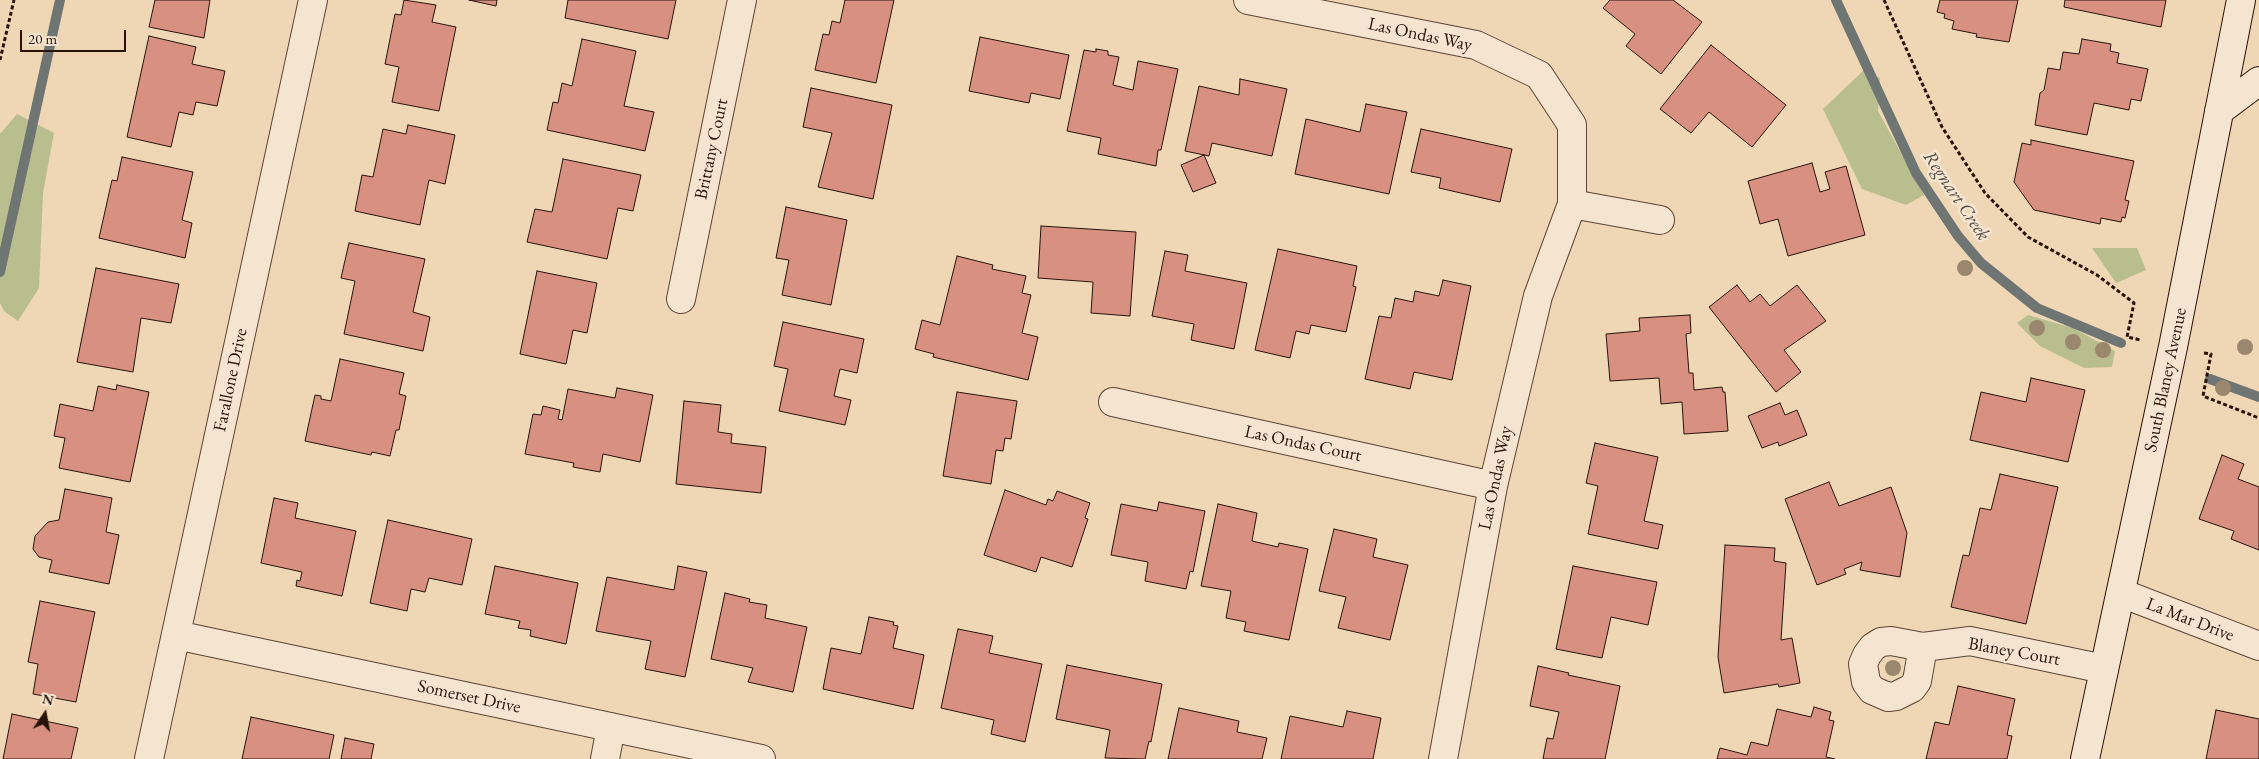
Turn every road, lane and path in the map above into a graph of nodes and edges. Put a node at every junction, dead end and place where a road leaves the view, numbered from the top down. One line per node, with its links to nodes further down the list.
1 (14, 0): 7 (path)
2 (314, 0): 19 (street, Farallone Drive)
3 (742, 0): 12 (street, Brittany Court)
4 (1248, 0): 10 (street, Las Ondas Way)
5 (1884, 0): 13 (path)
6 (2241, 0): 9 (street, South Blaney Avenue)
7 (0, 60)
8 (2259, 81): 9 (street)
9 (2219, 111): 18 (street, South Blaney Avenue)
10 (1572, 204): 11 (street); 17 (street, Las Ondas Way)
11 (1660, 220)
12 (681, 299)
13 (2147, 341)
14 (2198, 352): 16 (path)
15 (1112, 402): 17 (street, Las Ondas Court)
16 (2259, 418)
17 (1493, 486): 27 (street, Las Ondas Way)
18 (2121, 593): 20 (street, La Mar Drive); 22 (street, South Blaney Avenue)
19 (176, 635): 23 (street, Somerset Drive); 24 (street, Farallone Drive)
20 (2259, 646)
21 (1923, 647): 22 (street, Blaney Court)
22 (2104, 669): 28 (street, South Blaney Avenue)
23 (611, 728): 25 (street); 26 (street, Somerset Drive)
24 (149, 759)
25 (604, 759)
26 (761, 759)
27 (1443, 759)
28 (2085, 759)

